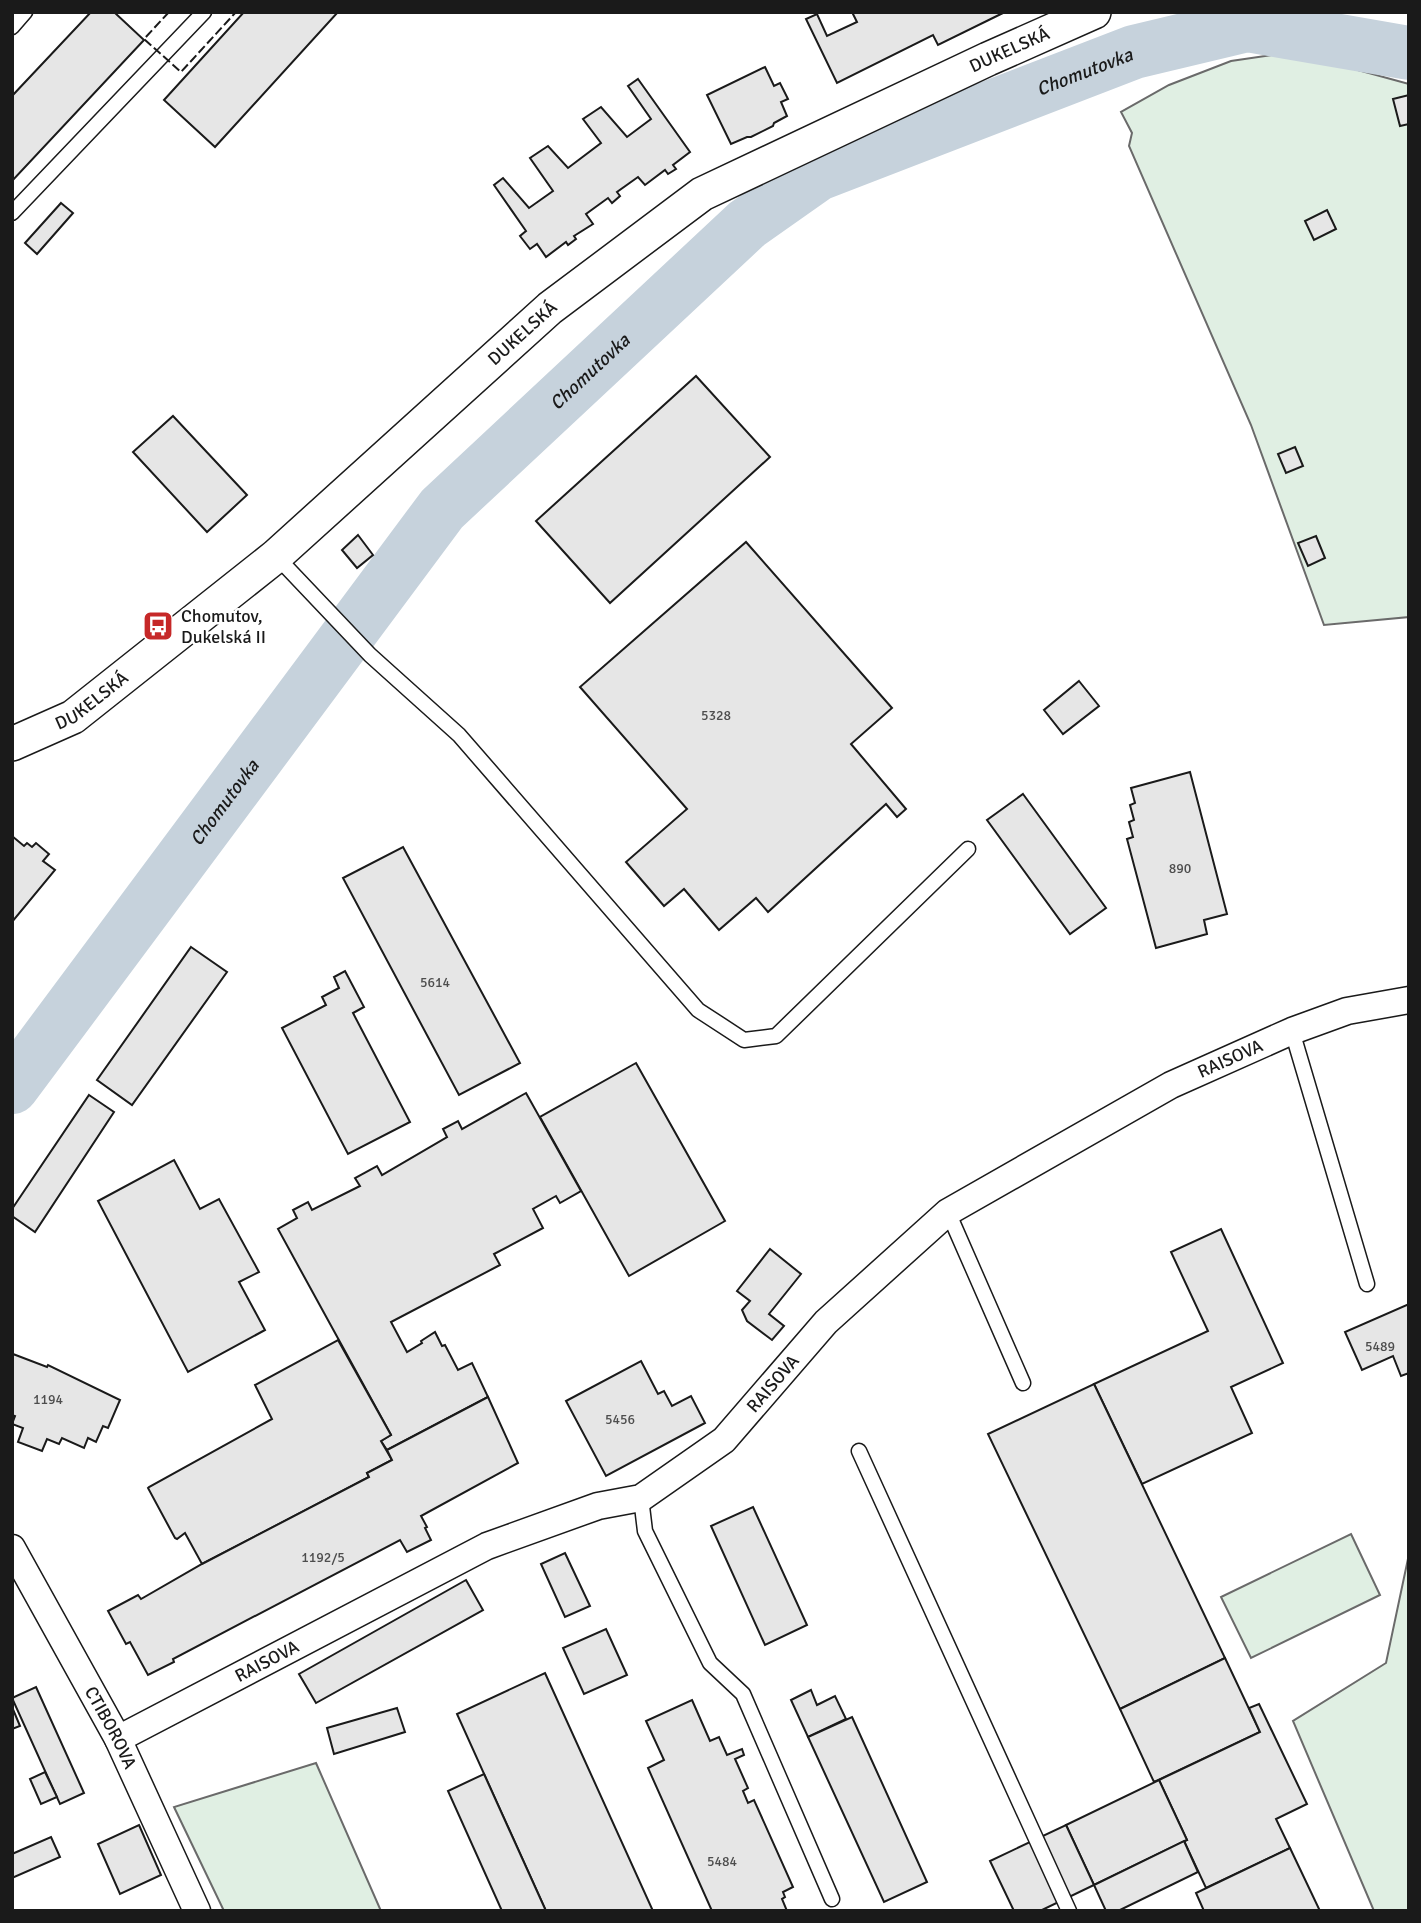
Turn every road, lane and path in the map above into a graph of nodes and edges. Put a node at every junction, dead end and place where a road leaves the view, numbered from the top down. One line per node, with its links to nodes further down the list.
1 (25, 12): 4 (lane)
2 (204, 12): 5 (lane)
3 (1094, 12): 6 (street, DUKELSKÁ)
4 (12, 27)
5 (12, 213)
6 (276, 556): 7 (street, DUKELSKÁ); 8 (lane)
7 (12, 744)
8 (968, 849)
9 (1409, 1000): 10 (street, RAISOVA)
10 (1292, 1031): 11 (street, RAISOVA); 12 (lane)
11 (948, 1212): 13 (lane); 15 (street, RAISOVA)
12 (1367, 1284)
13 (1023, 1384)
14 (859, 1451): 20 (lane)
15 (640, 1498): 17 (street, RAISOVA); 18 (lane)
16 (12, 1548): 17 (street, CTIBOROVA)
17 (118, 1739): 19 (street, CTIBOROVA)
18 (832, 1899)
19 (197, 1911)
20 (1069, 1911)

